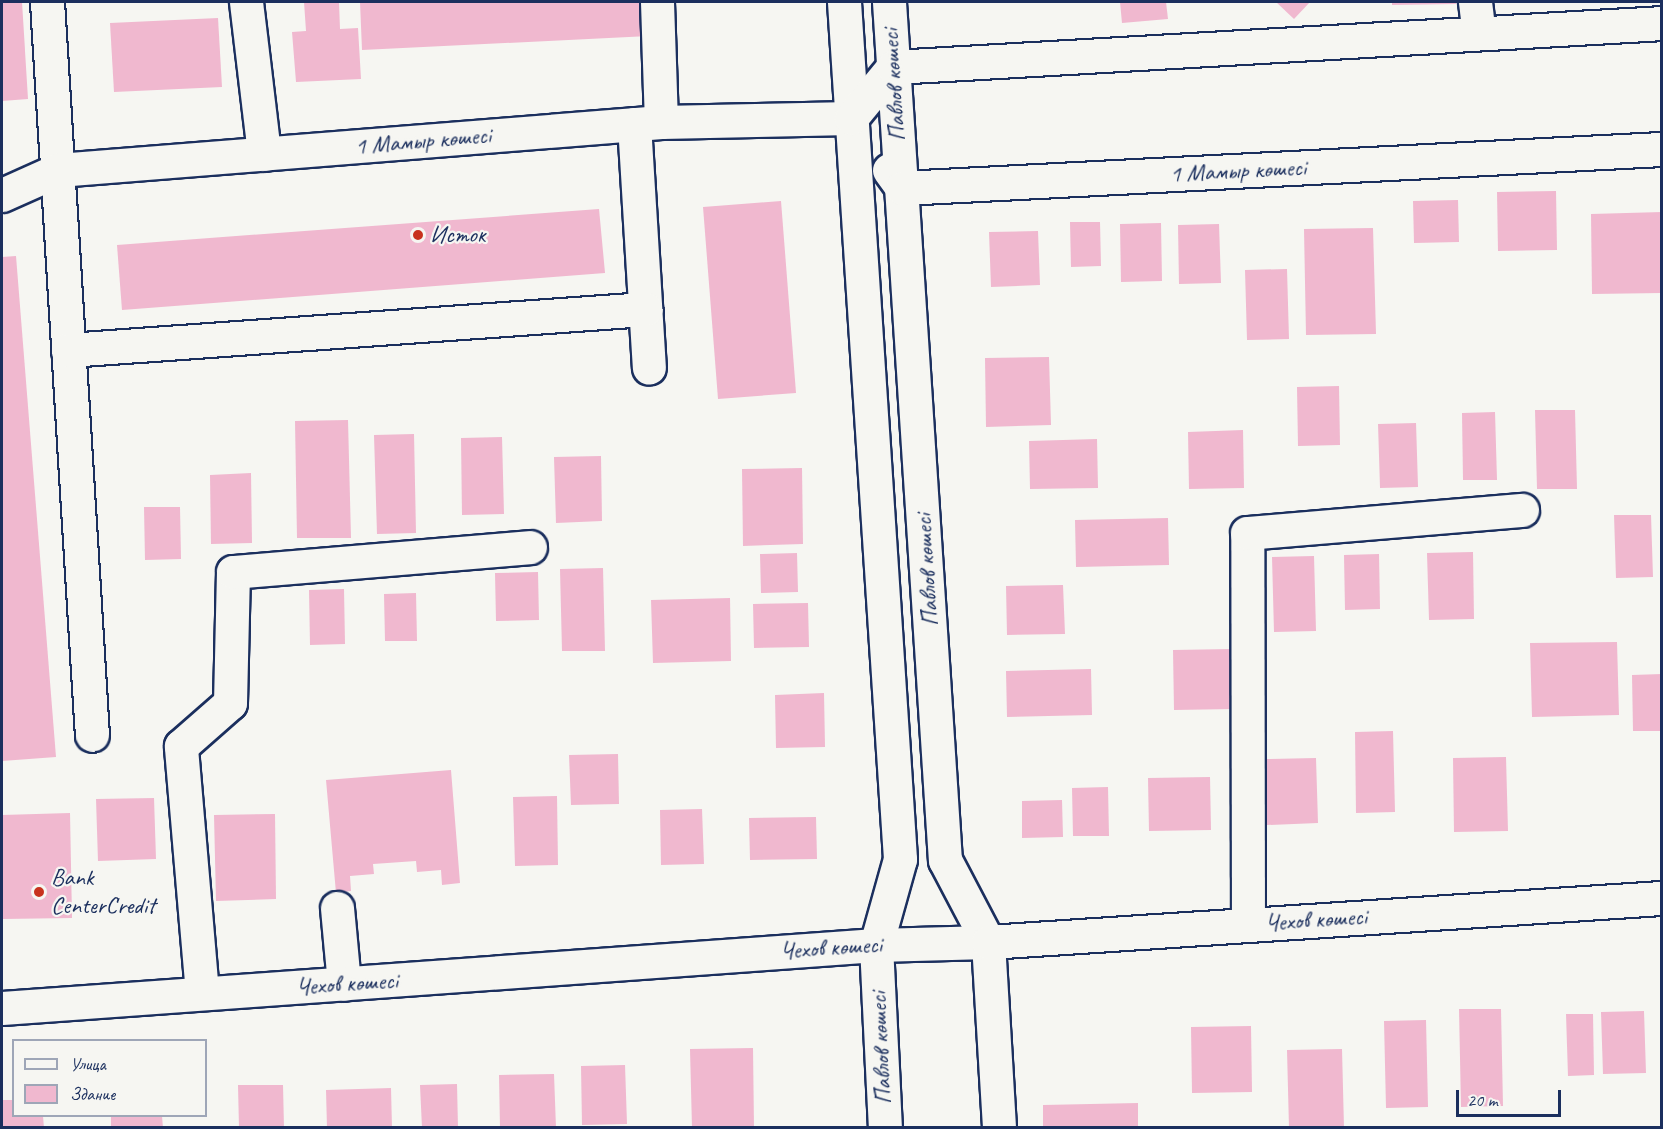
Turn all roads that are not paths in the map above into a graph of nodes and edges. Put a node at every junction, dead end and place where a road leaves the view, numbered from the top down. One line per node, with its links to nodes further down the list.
1 (47, 2): 14 (street)
2 (246, 2): 13 (street)
3 (657, 2): 11 (street)
4 (844, 2): 10 (street, Павлов көшесі)
5 (889, 2): 9 (street, Павлов көшесі)
6 (1475, 2): 8 (street)
7 (1662, 23): 8 (street)
8 (1479, 33): 9 (street)
9 (893, 68): 10 (street); 15 (street, Павлов көшесі)
10 (851, 118): 11 (street, 1 Мамыр көшесі); 15 (street); 27 (street, Павлов көшесі)
11 (648, 123): 13 (street, 1 Мамыр көшесі); 17 (street)
12 (1662, 149): 15 (street, 1 Мамыр көшесі)
13 (264, 154): 14 (street, 1 Мамыр көшесі)
14 (58, 170): 16 (street, 1 Мамыр көшесі); 18 (street)
15 (902, 188): 26 (street, Павлов көшесі)
16 (2, 195)
17 (646, 309): 18 (street); 19 (street)
18 (68, 350): 22 (street)
19 (649, 368)
20 (1522, 510): 25 (street)
21 (530, 547): 29 (street)
22 (92, 735)
23 (1662, 898): 25 (street, Чехов көшесі)
24 (337, 908): 28 (street)
25 (1248, 925): 26 (street, Чехов көшесі)
26 (988, 942): 27 (street, Чехов көшесі); 32 (street, Павлов көшесі)
27 (876, 945): 28 (street, Чехов көшесі); 31 (street, Павлов көшесі)
28 (344, 984): 29 (street, Чехов көшесі)
29 (202, 993): 30 (street, Чехов көшесі)
30 (2, 1008)
31 (885, 1128)
32 (999, 1128)

